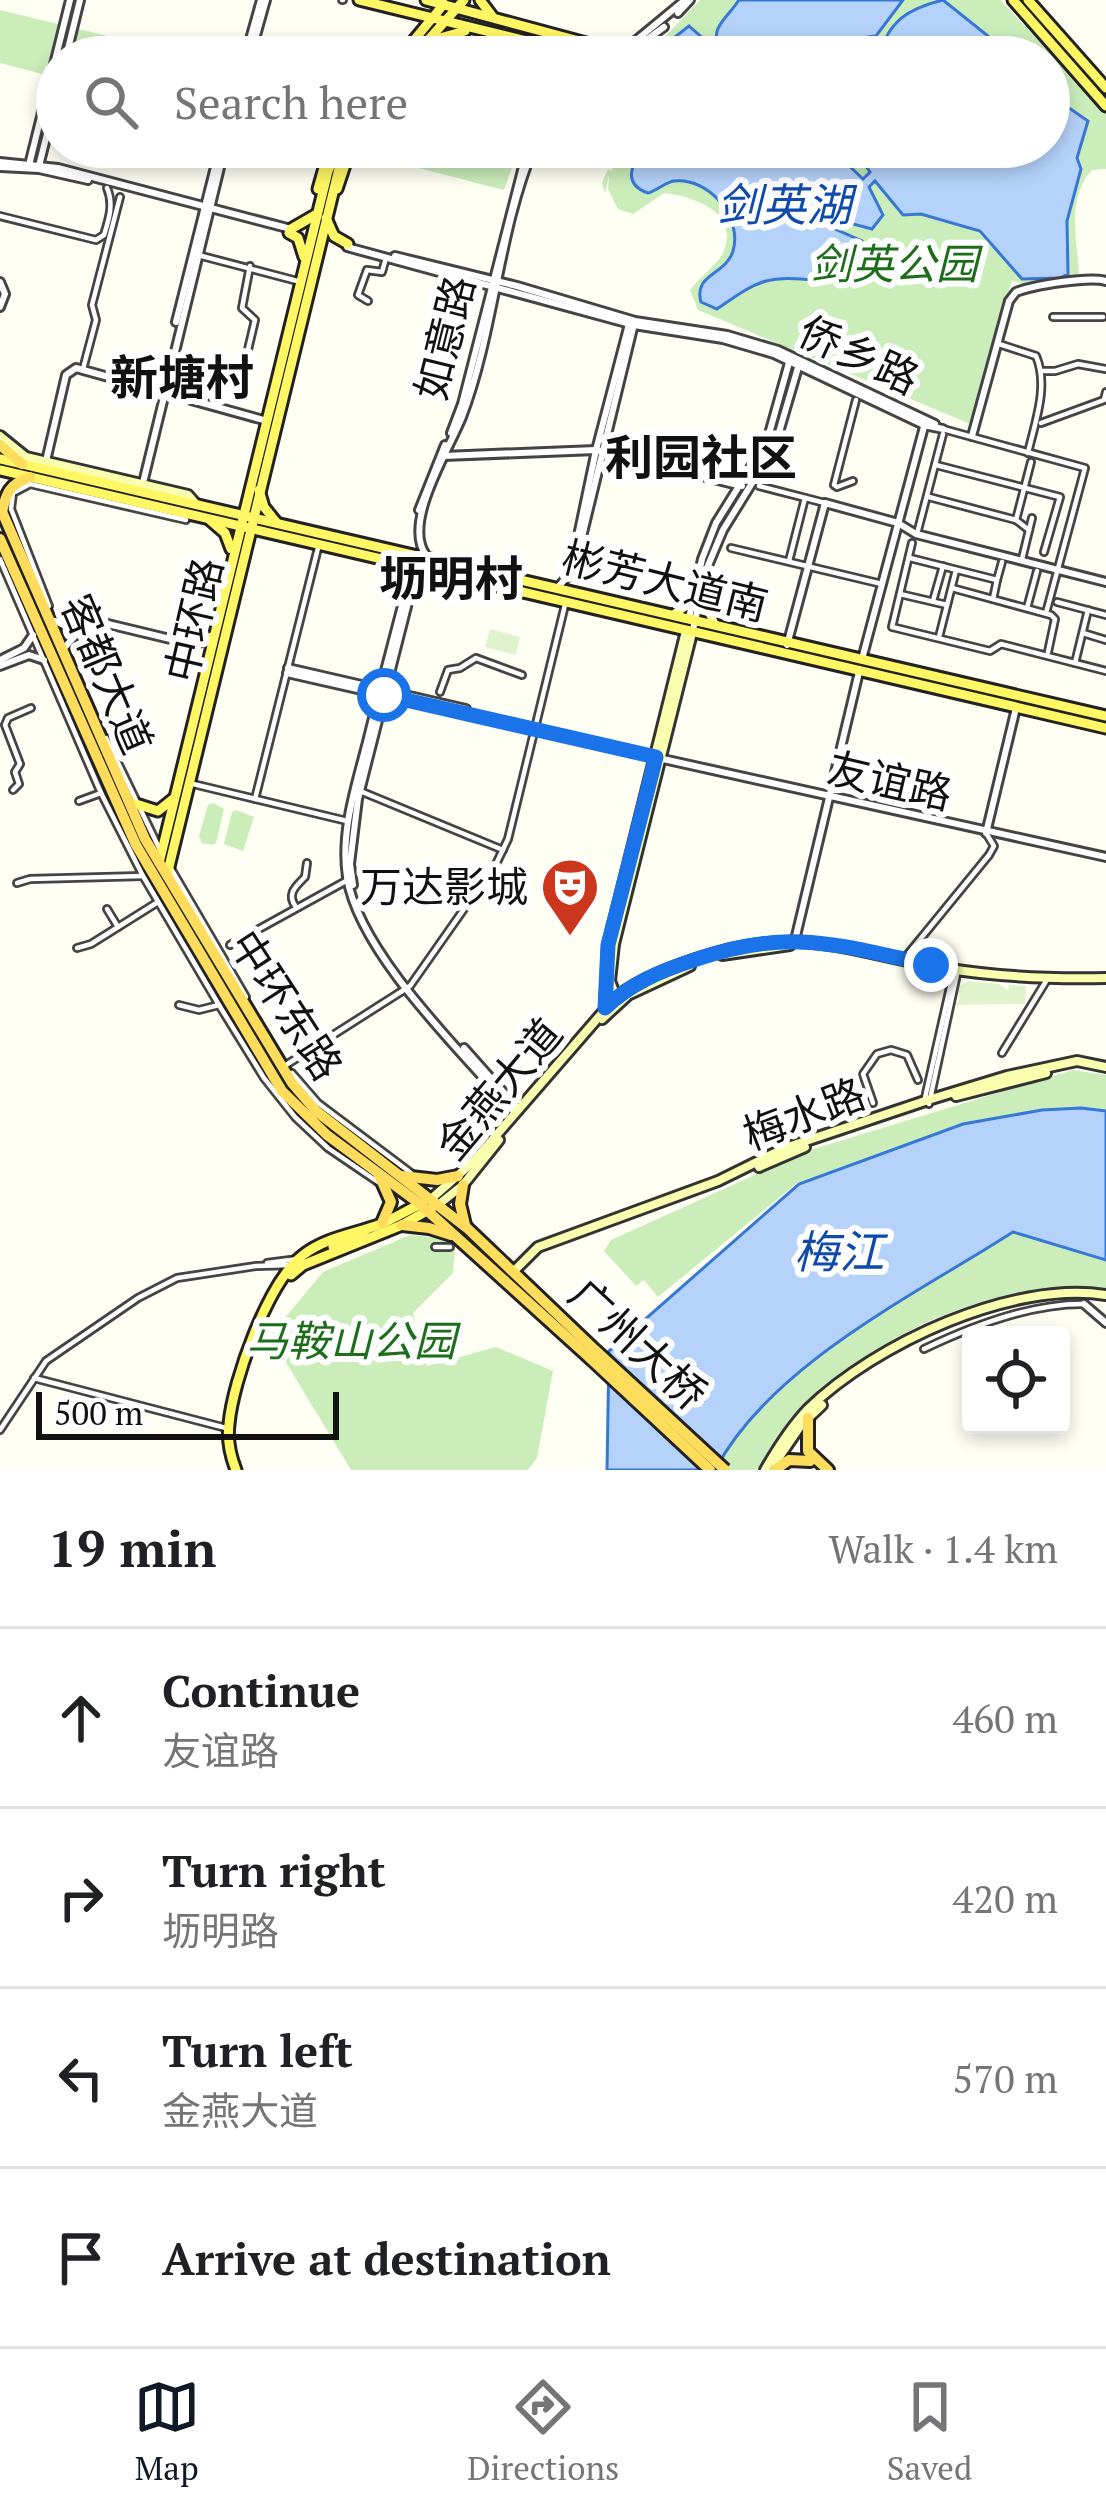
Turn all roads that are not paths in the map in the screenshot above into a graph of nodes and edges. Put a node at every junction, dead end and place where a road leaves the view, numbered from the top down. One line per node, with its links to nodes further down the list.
1 (70, 0): 16 (street)
2 (80, 0): 17 (street)
3 (263, 0): 18 (street)
4 (359, 0): 11 (main road)
5 (426, 0): 10 (main road)
6 (479, 0): 12 (main road)
7 (687, 0): 25 (street)
8 (1012, 0): 26 (main road)
9 (1033, 2): 27 (main road)
10 (453, 3): 12 (main road); 13 (main road); 14 (main road)
11 (392, 6): 13 (main road); 19 (main road)
12 (492, 16): 24 (main road)
13 (431, 19): 14 (main road); 20 (main road)
14 (443, 22): 15 (main road); 21 (main road)
15 (477, 30): 22 (main road); 23 (main road)
16 (61, 36)
17 (71, 36)
18 (253, 36)
19 (409, 36)
20 (419, 36)
21 (430, 36)
22 (444, 36)
23 (505, 36)
24 (559, 36)
25 (644, 36)
26 (1044, 36)
27 (1062, 36)
28 (1070, 46): 30 (main road)
29 (1070, 65): 31 (main road)
30 (1106, 88)
31 (1106, 106)
32 (36, 138): 33 (street)
33 (34, 146): 34 (street); 36 (street)
34 (11, 162): 35 (street); 36 (street)
35 (0, 164): 36 (street)
36 (29, 166): 37 (street)
37 (36, 167)
38 (43, 168): 46 (street)
39 (58, 168): 46 (street)
40 (217, 168): 46 (street)
41 (330, 168): 47 (main road)
42 (335, 168): 47 (main road)
43 (525, 168): 54 (street, 如意路)
44 (107, 188): 48 (street)
45 (119, 197): 71 (street)
46 (205, 209): 49 (street); 75 (street)
47 (323, 211): 49 (main road); 50 (main road); 52 (main road); 55 (main road)
48 (0, 216)
49 (290, 231): 55 (main road)
50 (347, 245): 52 (main road); 53 (street, 侨乡路); 57 (street, 侨乡路)
51 (198, 255): 56 (street)
52 (316, 256): 102 (main road)
53 (386, 258): 57 (street, 侨乡路); 63 (street)
54 (499, 260): 57 (street); 61 (street, 如意路); 62 (street)
55 (305, 263): 60 (main road)
56 (250, 266): 60 (street); 74 (street)
57 (471, 279): 61 (street, 侨乡路); 65 (street)
58 (1106, 281): 69 (street)
59 (0, 282): 64 (street)
60 (301, 282): 78 (main road)
61 (493, 285): 62 (street, 侨乡路); 65 (street, 如意路)
62 (517, 288): 65 (street); 68 (street, 侨乡路)
63 (368, 301)
64 (0, 307)
65 (487, 308): 87 (street, 如意路)
66 (1053, 316): 67 (street)
67 (1103, 316)
68 (632, 322): 70 (street, 侨乡路); 85 (street)
69 (998, 344): 73 (street); 83 (street)
70 (795, 360): 79 (street, 侨乡路); 98 (street); 145 (street)
71 (83, 369): 75 (street); 90 (street)
72 (1106, 369): 73 (street)
73 (1041, 370): 86 (street)
74 (242, 376)
75 (162, 392): 78 (street); 100 (street)
76 (1105, 396): 80 (street)
77 (856, 400): 97 (street)
78 (267, 421): 102 (main road)
79 (925, 422): 81 (street, 侨乡路); 113 (street)
80 (1041, 423)
81 (943, 432): 83 (street); 94 (street)
82 (0, 436): 90 (main road)
83 (972, 436): 86 (street)
84 (0, 446): 93 (highway)
85 (598, 450): 87 (street); 98 (street); 136 (street)
86 (1028, 453): 133 (street)
87 (442, 456): 118 (street, 如意路)
88 (903, 458): 91 (street)
89 (0, 459): 93 (main road, 彬芳大道南)
90 (46, 461): 100 (main road)
91 (913, 461)
92 (1030, 462): 101 (street)
93 (22, 464): 100 (main road, 彬芳大道南)
94 (935, 465): 101 (street); 115 (street)
95 (0, 470): 96 (main road, 彬芳大道南)
96 (30, 477): 107 (highway); 108 (main road, 彬芳大道南)
97 (853, 481)
98 (742, 486): 148 (street)
99 (759, 486): 103 (street)
100 (141, 487): 106 (main road, 彬芳大道南)
101 (1025, 487): 111 (street); 122 (street)
102 (254, 488): 106 (main road); 112 (main road, 中环路); 114 (main road)
103 (805, 497): 105 (street); 128 (street)
104 (929, 497): 111 (street)
105 (825, 503): 113 (street); 131 (street)
106 (213, 506): 112 (main road, 彬芳大道南)
107 (1, 510): 117 (highway, 客都大道)
108 (205, 517): 112 (main road, 彬芳大道南); 123 (main road)
109 (1032, 518): 116 (street)
110 (186, 520): 144 (street)
111 (1016, 520): 116 (street)
112 (246, 521): 114 (main road, 彬芳大道南); 123 (main road, 中环路)
113 (898, 523): 126 (street); 139 (street)
114 (278, 530): 120 (main road, 彬芳大道南); 123 (main road); 124 (main road, 彬芳大道南)
115 (919, 530)
116 (1030, 530): 126 (street)
117 (3, 534): 144 (highway, 客都大道)
118 (417, 541): 124 (street); 130 (street)
119 (912, 543): 125 (street)
120 (319, 544): 124 (main road, 彬芳大道南); 177 (street)
121 (731, 548): 128 (street)
122 (1044, 552)
123 (237, 555): 163 (main road, 中环路); 192 (main road, 中环路)
124 (400, 557): 130 (main road, 彬芳大道南); 182 (street)
125 (908, 558): 132 (street); 142 (street)
126 (1022, 559): 133 (street)
127 (0, 560): 144 (street)
128 (789, 561): 131 (street)
129 (1001, 562): 137 (street)
130 (430, 565): 140 (main road, 彬芳大道南); 147 (main road, 彬芳大道南); 182 (street)
131 (808, 565): 139 (street); 166 (street)
132 (943, 566): 134 (street); 149 (street)
133 (1058, 569): 138 (street); 154 (street)
134 (956, 570): 137 (street); 141 (street)
135 (1037, 571): 152 (street)
136 (572, 574): 140 (street); 143 (street)
137 (997, 580): 146 (street)
138 (1106, 582)
139 (882, 584): 176 (street)
140 (555, 588): 143 (main road, 彬芳大道南)
141 (952, 588): 146 (street); 151 (street)
142 (900, 593): 149 (street); 164 (street)
143 (579, 594): 156 (main road, 彬芳大道南)
144 (30, 595): 157 (street); 162 (street); 181 (highway, 客都大道); 200 (highway, 客都大道)
145 (701, 595): 159 (street); 160 (main road)
146 (993, 599): 152 (street)
147 (566, 602): 156 (main road, 彬芳大道南); 187 (street)
148 (692, 602): 156 (main road); 159 (street)
149 (933, 602): 151 (street)
150 (1057, 602): 153 (street)
151 (947, 605): 164 (street)
152 (1027, 608): 154 (street)
153 (1088, 610): 155 (street); 161 (street)
154 (1046, 613): 169 (street)
155 (1106, 615)
156 (666, 619): 159 (main road, 彬芳大道南); 170 (main road)
157 (55, 621): 158 (street); 167 (street)
158 (77, 628): 167 (street); 168 (street)
159 (690, 629): 160 (main road, 彬芳大道南); 170 (main road)
160 (713, 630): 166 (main road, 彬芳大道南); 170 (main road); 176 (main road, 彬芳大道南)
161 (1082, 633): 165 (street); 175 (street)
162 (33, 635): 171 (street); 172 (street)
163 (212, 637): 168 (main road); 173 (main road, 中环路)
164 (939, 637): 175 (street)
165 (1106, 640)
166 (787, 645): 176 (main road, 彬芳大道南)
167 (66, 646): 200 (street)
168 (190, 646): 173 (main road)
169 (1048, 652)
170 (684, 653): 189 (main road)
171 (20, 654): 172 (street); 174 (street)
172 (44, 660): 180 (street)
173 (206, 662): 197 (main road, 中环路)
174 (0, 663)
175 (1075, 663): 178 (street)
176 (860, 666): 184 (main road, 彬芳大道南); 186 (main road, 彬芳大道南); 196 (street)
177 (287, 670): 182 (street, 友谊路); 198 (street)
178 (1106, 670)
179 (522, 676): 183 (street)
180 (53, 682): 181 (highway); 190 (street)
181 (65, 691): 191 (highway, 客都大道)
182 (382, 692): 187 (street, 友谊路); 194 (street); 201 (street)
183 (440, 692)
184 (1016, 708): 188 (main road, 彬芳大道南); 202 (street)
185 (31, 709): 193 (street)
186 (1106, 716)
187 (536, 728): 189 (street, 友谊路); 204 (street)
188 (1106, 728)
189 (658, 756): 196 (street, 友谊路); 227 (main road); 230 (main road)
190 (91, 770): 191 (highway); 195 (street)
191 (103, 778): 200 (highway, 客都大道)
192 (189, 783): 198 (street); 207 (main road, 中环路)
193 (13, 790)
194 (360, 790): 204 (street); 226 (street)
195 (101, 793): 199 (street); 207 (street)
196 (828, 798): 202 (street, 友谊路); 216 (street)
197 (173, 799): 200 (main road); 207 (main road, 中环路)
198 (256, 799): 201 (street)
199 (79, 801)
200 (129, 809): 203 (highway, 客都大道); 207 (highway, 客都大道)
201 (348, 821): 208 (street)
202 (986, 833): 205 (street, 友谊路); 219 (street)
203 (136, 844): 207 (highway, 客都大道); 207 (main road)
204 (503, 850): 226 (street)
205 (1106, 856)
206 (307, 863): 211 (street)
207 (158, 867): 209 (street); 210 (street); 213 (highway, 中环东路); 215 (street)
208 (347, 880): 211 (street); 226 (street)
209 (17, 883)
210 (158, 902): 214 (street); 221 (street)
211 (296, 908): 217 (street)
212 (107, 909): 214 (street)
213 (185, 918): 225 (highway, 中环东路); 233 (highway, 中环东路)
214 (118, 927): 218 (street)
215 (212, 940): 217 (street); 220 (street)
216 (795, 940): 219 (main road, 金燕大道); 227 (main road, 金燕大道)
217 (230, 945): 220 (street)
218 (77, 948)
219 (904, 959): 224 (main road, 金燕大道)
220 (226, 962): 233 (street)
221 (200, 973): 225 (highway); 229 (street)
222 (955, 974): 223 (main road, 金燕大道); 238 (street); 241 (main road, 金燕大道)
223 (1048, 978): 224 (main road, 金燕大道); 231 (street)
224 (1106, 981)
225 (216, 983): 232 (highway, 中环东路)
226 (408, 987): 233 (street); 239 (street)
227 (616, 997): 230 (main road, 金燕大道)
228 (179, 1005): 229 (street)
229 (219, 1005): 240 (street)
230 (605, 1008): 239 (main road, 金燕大道)
231 (1002, 1053)
232 (264, 1064): 233 (highway); 236 (highway, 中环东路)
233 (284, 1067): 236 (highway); 242 (highway, 中环东路)
234 (1106, 1068): 238 (main road, 梅水路)
235 (918, 1080): 237 (street)
236 (279, 1086): 240 (highway, 中环东路)
237 (874, 1102)
238 (927, 1102): 252 (main road, 梅水路)
239 (517, 1112): 241 (main road, 金燕大道)
240 (297, 1114): 242 (highway, 中环东路); 242 (street)
241 (464, 1177): 242 (highway); 243 (main road, 金燕大道); 246 (highway)
242 (400, 1180): 243 (highway, 中环东路); 244 (highway)
243 (429, 1204): 244 (main road, 金燕大道); 245 (main road, 金燕大道); 246 (highway)
244 (376, 1225): 249 (main road, 金燕大道)
245 (402, 1226): 246 (highway); 249 (main road, 金燕大道)
246 (458, 1237): 247 (street); 248 (highway); 252 (highway)
247 (435, 1247)
248 (476, 1255): 252 (highway); 252 (highway)
249 (298, 1263): 250 (street); 251 (street); 253 (main road, 金燕大道); 264 (main road, 金燕大道)
250 (256, 1266): 251 (street); 259 (street)
251 (272, 1266): 253 (street)
252 (515, 1268): 256 (highway, 广州大桥)
253 (282, 1277): 264 (main road, 金燕大道)
254 (1106, 1298): 260 (main road)
255 (1086, 1304): 257 (street); 258 (street)
256 (553, 1318): 265 (highway, 广州大桥, bridge); 266 (highway, 广州大桥, bridge)
257 (1106, 1323)
258 (924, 1349)
259 (33, 1378): 261 (street); 262 (street)
260 (804, 1420): 263 (highway); 263 (highway); 267 (main road)
261 (226, 1428)
262 (0, 1430)
263 (819, 1467): 267 (highway)
264 (238, 1470)
265 (710, 1470)
266 (725, 1470)
267 (771, 1470)

